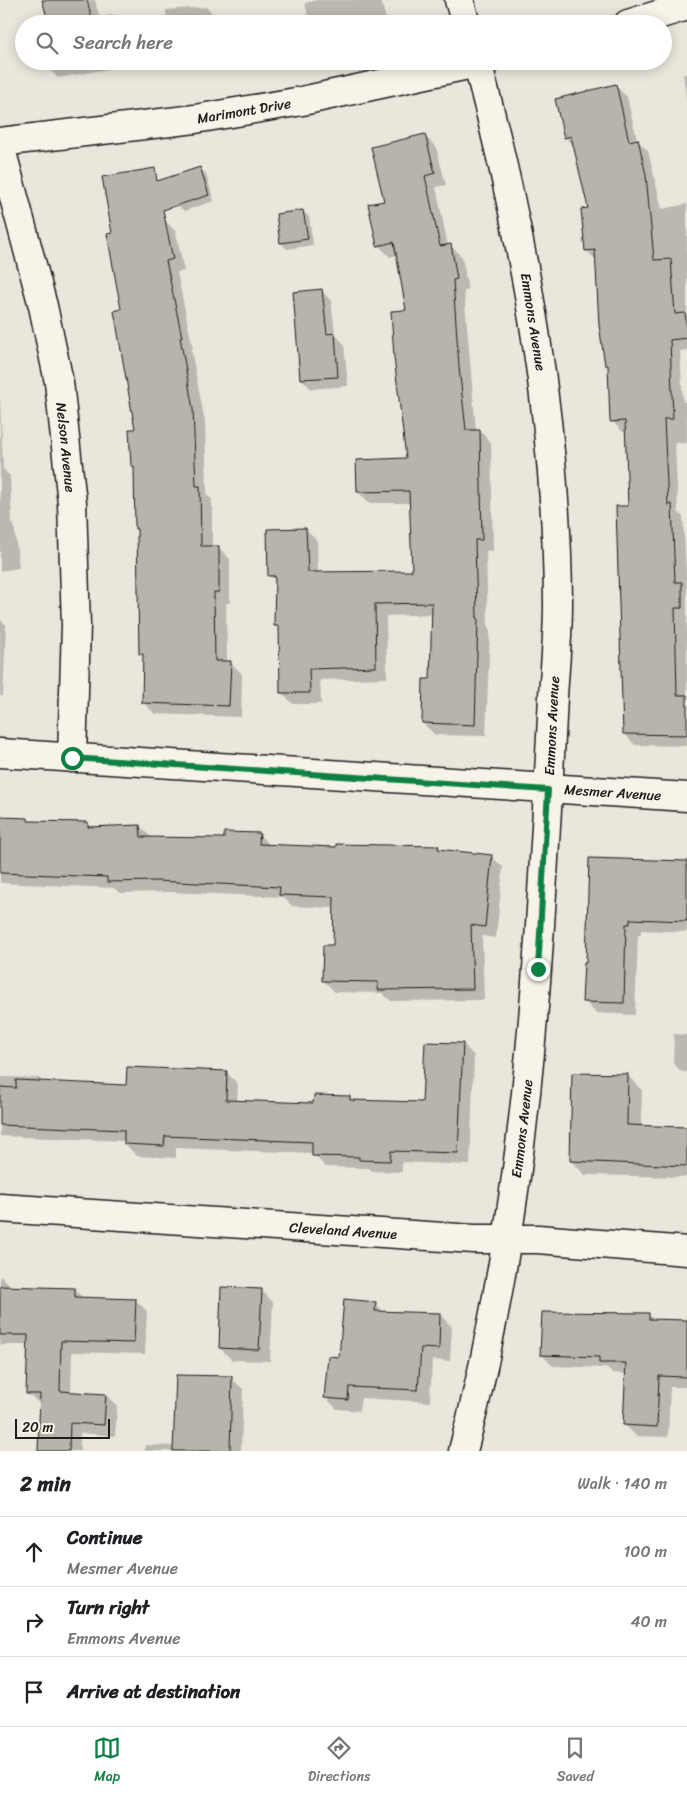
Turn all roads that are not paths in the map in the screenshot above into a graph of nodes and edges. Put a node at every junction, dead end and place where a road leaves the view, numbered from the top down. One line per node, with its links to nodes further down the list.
1 (459, 0): 3 (street)
2 (687, 6): 4 (street)
3 (463, 15)
4 (658, 15)
5 (443, 70): 7 (street, Marimont Drive)
6 (482, 70): 10 (street, Emmons Avenue)
7 (0, 143): 9 (street, Nelson Avenue)
8 (0, 753): 9 (street, Mesmer Avenue)
9 (72, 758): 10 (street, Mesmer Avenue)
10 (548, 790): 11 (street, Mesmer Avenue); 13 (street, Emmons Avenue)
11 (687, 797)
12 (0, 1208): 13 (street, Cleveland Avenue)
13 (507, 1238): 14 (street, Cleveland Avenue); 15 (street, Emmons Avenue)
14 (687, 1252)
15 (464, 1451)

